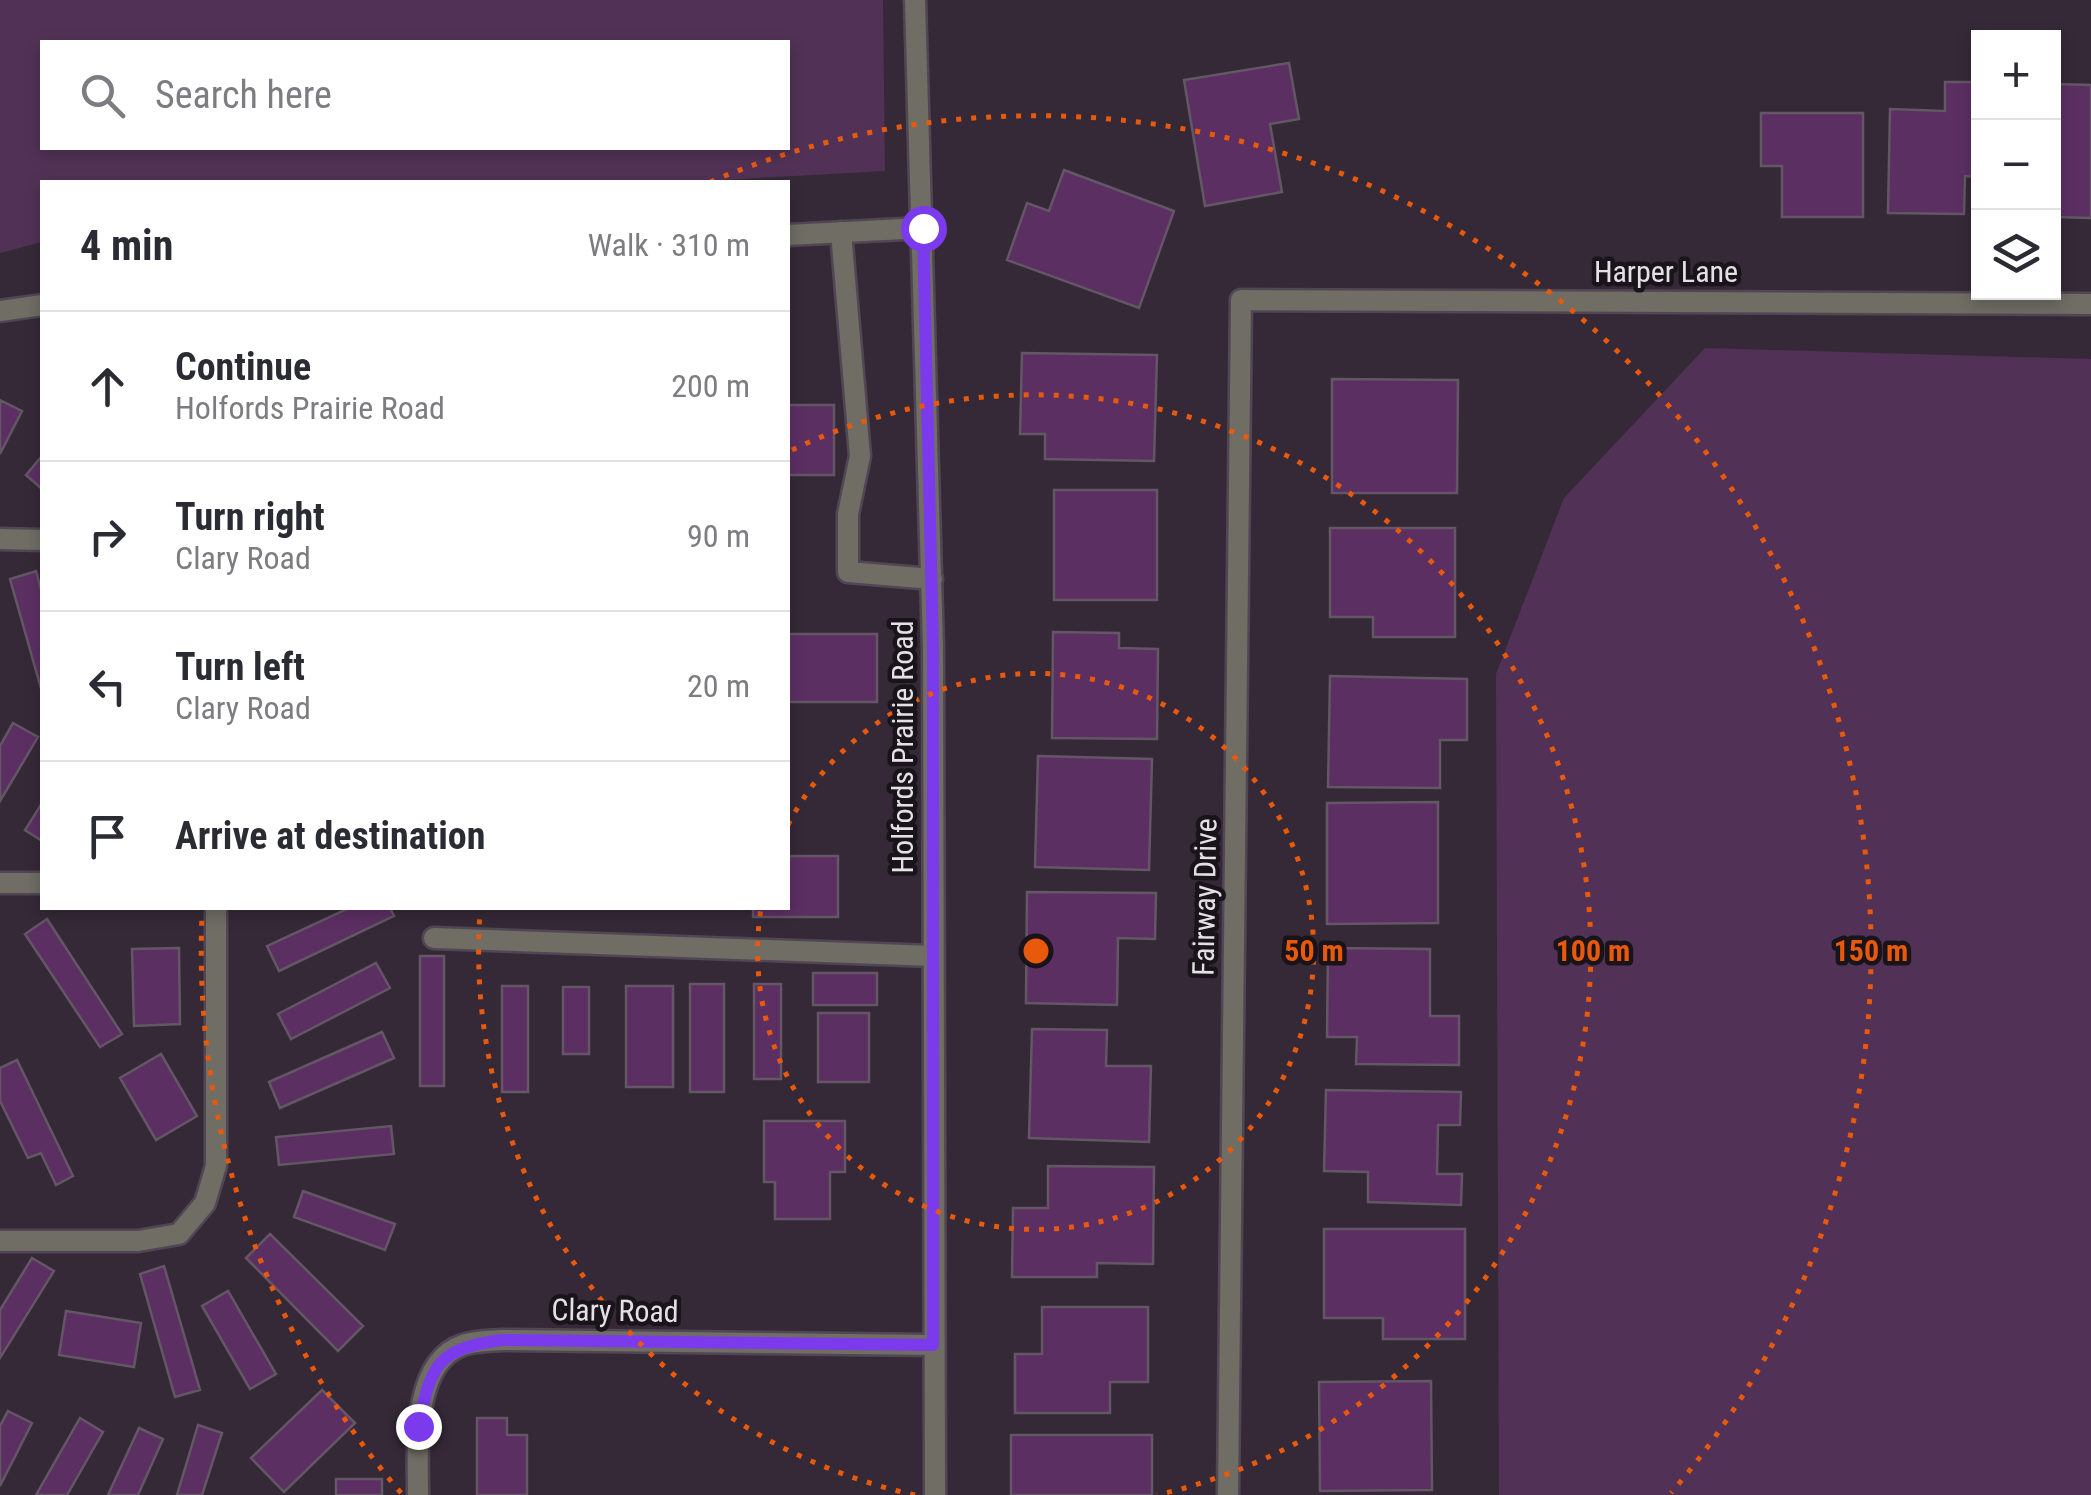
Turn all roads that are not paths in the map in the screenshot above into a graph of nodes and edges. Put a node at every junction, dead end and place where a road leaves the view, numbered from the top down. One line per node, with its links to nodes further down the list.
1 (915, 0): 2 (street, Holfords Prairie Road)
2 (923, 228): 3 (street); 11 (street, Holfords Prairie Road)
3 (841, 232): 4 (street); 11 (street)
4 (790, 235)
5 (1241, 300): 6 (street, Harper Lane); 21 (street, Fairway Drive)
6 (2091, 304)
7 (40, 305): 8 (street)
8 (0, 310)
9 (0, 539): 10 (street)
10 (40, 540)
11 (932, 578): 16 (street, Holfords Prairie Road)
12 (0, 883): 13 (street)
13 (40, 883)
14 (216, 910): 17 (street)
15 (434, 938): 16 (street)
16 (933, 956): 18 (street, Holfords Prairie Road)
17 (0, 1241)
18 (933, 1345): 19 (street, Clary Road); 20 (street, Holfords Prairie Road)
19 (418, 1495)
20 (935, 1495)
21 (1228, 1495)

